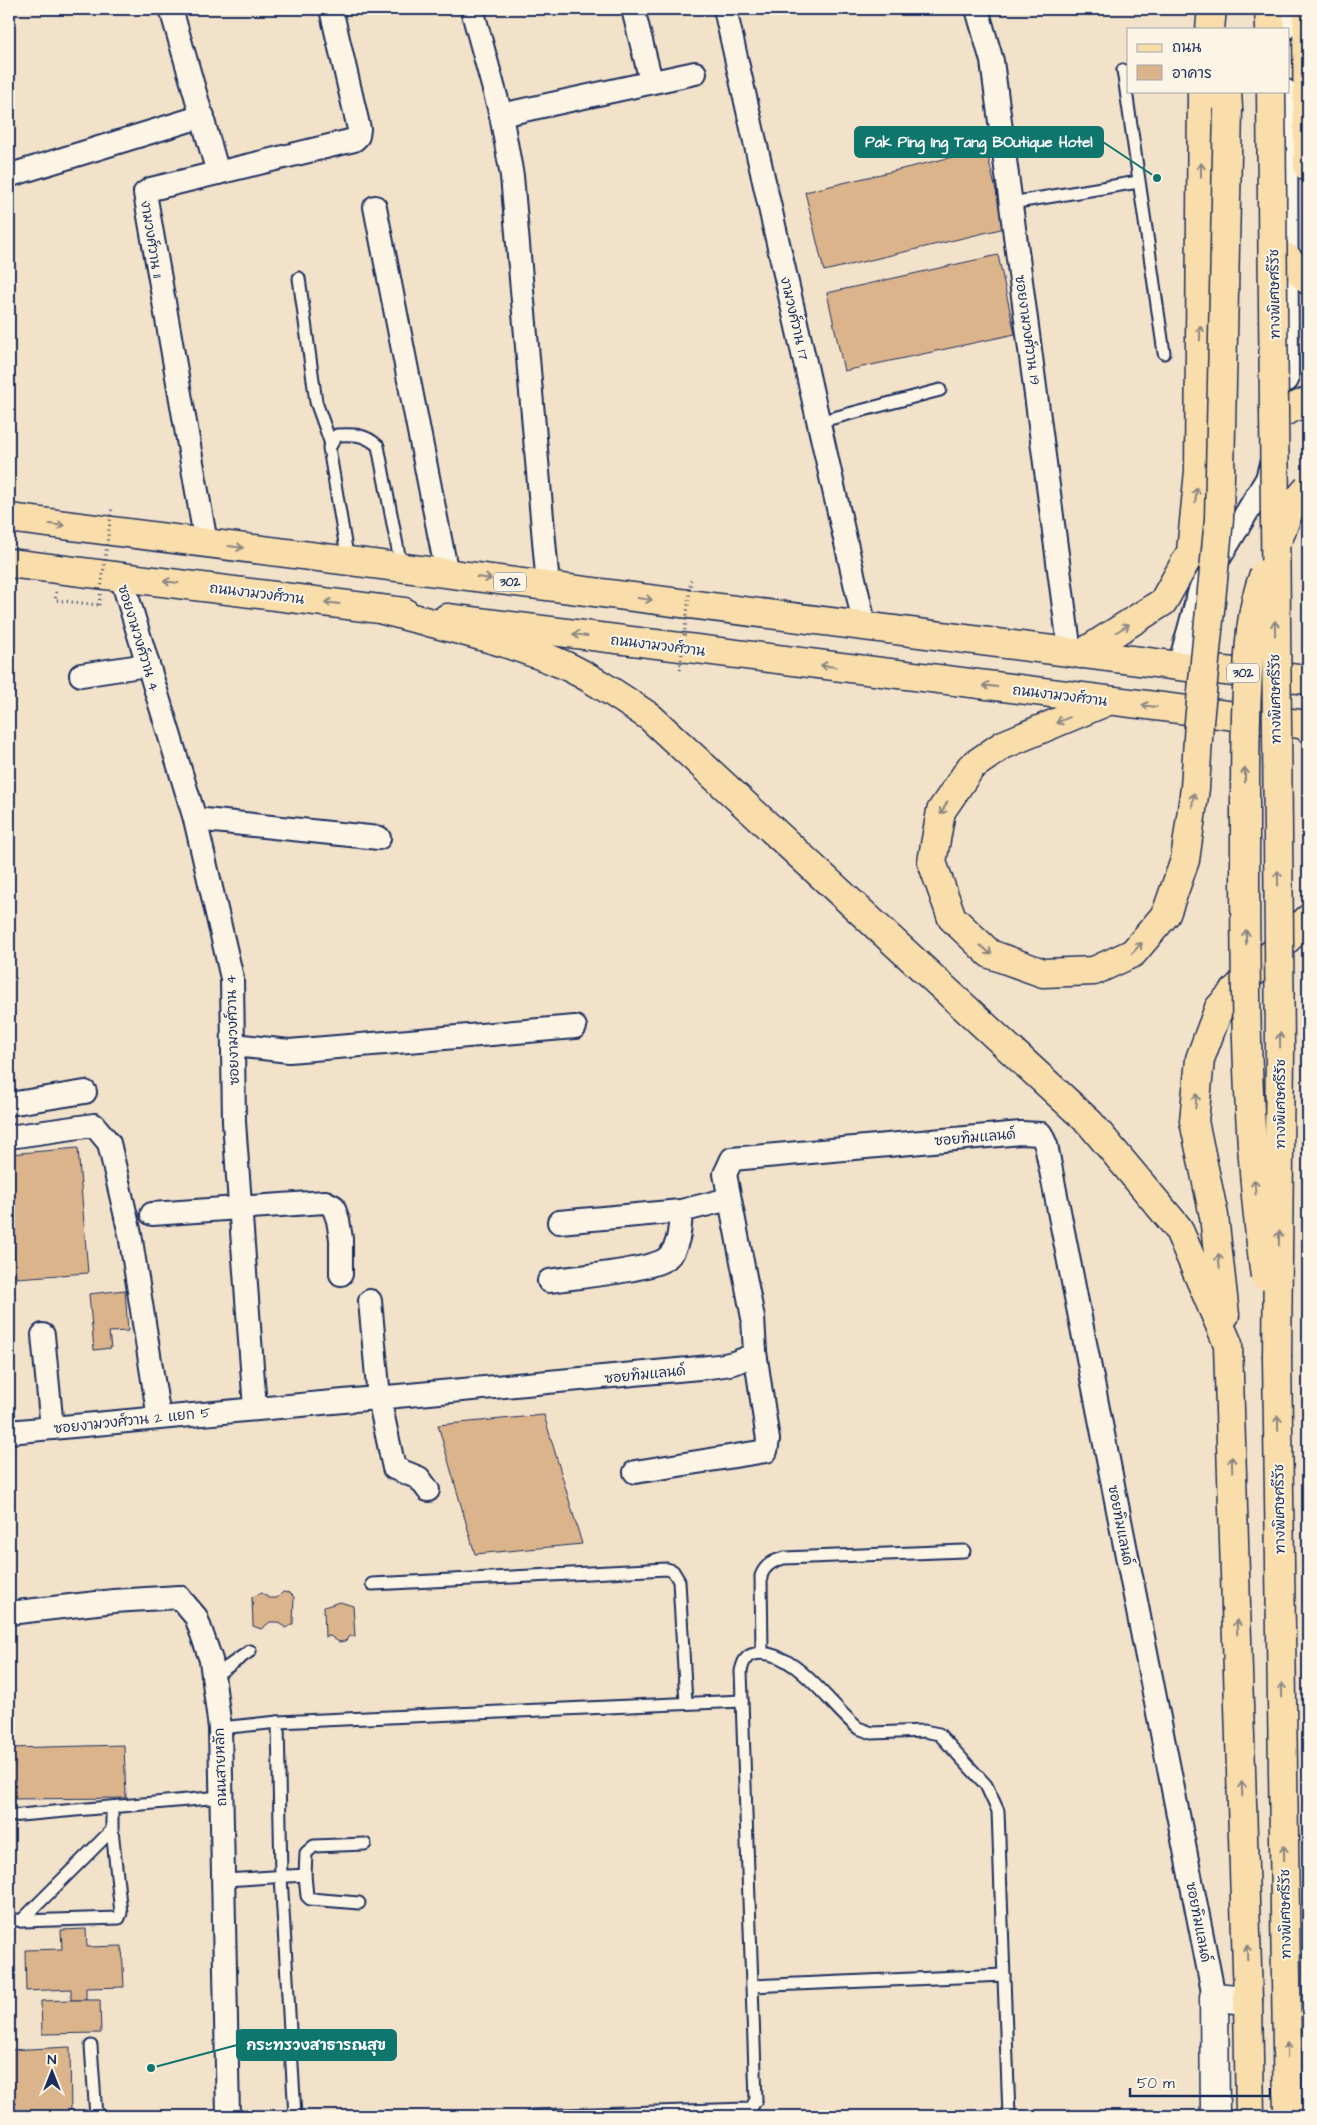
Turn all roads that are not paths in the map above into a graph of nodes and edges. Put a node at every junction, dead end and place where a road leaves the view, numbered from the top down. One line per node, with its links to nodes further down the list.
1 (171, 9): 24 (street)
2 (331, 9): 26 (street, งามวงศ์วาน 11)
3 (472, 9): 23 (street)
4 (633, 9): 18 (street)
5 (726, 9): 37 (street, งามวงศ์วาน 17)
6 (977, 9): 29 (street, ซอยงามวงศ์วาน 19)
7 (1212, 9): 12 (main road)
8 (1220, 9): 13 (main road)
9 (1269, 9): 14 (main road)
10 (1284, 9): 15 (street)
11 (1307, 9): 25 (main road)
12 (1210, 28)
13 (1221, 28)
14 (1270, 28)
15 (1284, 28)
16 (1123, 70): 28 (lane)
17 (695, 74): 18 (street)
18 (651, 81): 23 (street)
19 (1202, 92): 50 (main road, one-way to 19)
20 (1271, 92): 76 (main road, ทางพิเศษศรีรัช, one-way to 20, bridge)
21 (1286, 92): 31 (street)
22 (1228, 100): 55 (main road, one-way to 22, bridge)
23 (501, 115): 47 (street)
24 (203, 116): 26 (street); 27 (street)
25 (1308, 167)
26 (218, 173): 41 (street, งามวงศ์วาน 11)
27 (14, 174)
28 (1138, 182): 29 (lane); 34 (lane)
29 (1011, 203): 50 (street, ซอยงามวงศ์วาน 19)
30 (374, 207): 45 (street)
31 (1287, 258): 33 (main road); 36 (street)
32 (299, 278): 38 (lane)
33 (1308, 280)
34 (1164, 353)
35 (940, 390): 37 (lane)
36 (1297, 406): 52 (street)
37 (818, 422): 49 (street, งามวงศ์วาน 17)
38 (331, 444): 42 (lane); 44 (lane)
39 (1308, 488): 76 (main road, one-way to 39, bridge)
40 (9, 518): 41 (main road, 302, one-way to 41)
41 (206, 544): 42 (main road, 302, one-way to 42)
42 (348, 561): 44 (main road, 302)
43 (9, 563): 46 (main road, ถนนงามวงศ์วาน)
44 (401, 568): 45 (main road, 302)
45 (447, 574): 47 (main road, 302, one-way to 47)
46 (121, 576): 48 (main road, ถนนงามวงศ์วาน, one-way to 46); 51 (street, ซอยงามวงศ์วาน 4)
47 (548, 586): 49 (main road, 302, one-way to 49)
48 (380, 609): 55 (main road, ถนนงามวงศ์วาน, one-way to 48); 74 (main road)
49 (865, 627): 50 (main road, 302)
50 (1076, 653): 52 (main road, 302)
51 (147, 665): 53 (street); 57 (street, ซอยงามวงศ์วาน 4)
52 (1179, 666): 54 (main road, 302)
53 (81, 675)
54 (1308, 680)
55 (1108, 701): 56 (main road, ถนนงามวงศ์วาน, one-way to 55)
56 (1308, 726)
57 (195, 819): 58 (street); 61 (street, ซอยงามวงศ์วาน 4)
58 (379, 838)
59 (1308, 919): 74 (main road, one-way to 59)
60 (575, 1027): 61 (street)
61 (234, 1045): 66 (street, ซอยงามวงศ์วาน 4)
62 (85, 1092): 63 (street)
63 (9, 1104)
64 (9, 1137): 79 (street)
65 (728, 1199): 67 (street); 75 (street, ซอยทิมแลนด์); 107 (street, ซอยทิมแลนด์)
66 (241, 1210): 68 (street); 70 (street); 78 (street, ซอยงามวงศ์วาน 4)
67 (681, 1210): 69 (street); 71 (street)
68 (152, 1214)
69 (559, 1222)
70 (341, 1274)
71 (549, 1281)
72 (370, 1301): 77 (street)
73 (43, 1335): 80 (street)
74 (1228, 1344): 108 (main road, one-way to 74)
75 (755, 1352): 77 (street, ซอยทิมแลนด์); 82 (street)
76 (1277, 1357): 119 (main road, ทางพิเศษศรีรัช, one-way to 76)
77 (379, 1398): 78 (street, ซอยทิมแลนด์); 83 (street)
78 (255, 1408): 79 (street, ซอยงามวงศ์วาน 2 แยก 5)
79 (159, 1418): 80 (street, ซอยงามวงศ์วาน 2 แยก 5)
80 (52, 1428): 81 (street, ซอยงามวงศ์วาน 2 แยก 5)
81 (9, 1432)
82 (634, 1472)
83 (428, 1490)
84 (964, 1552): 88 (lane)
85 (372, 1584): 91 (lane)
86 (9, 1613): 89 (street, ถนนสายหลัก)
87 (250, 1650): 89 (lane)
88 (762, 1652): 90 (lane); 105 (lane)
89 (213, 1677): 93 (street, ถนนสายหลัก)
90 (742, 1701): 91 (lane); 106 (lane)
91 (686, 1703): 92 (lane)
92 (278, 1722): 93 (lane); 99 (lane)
93 (220, 1728): 94 (street, ถนนสายหลัก)
94 (221, 1798): 95 (lane); 101 (street, ถนนสายหลัก)
95 (112, 1807): 96 (lane); 97 (lane)
96 (9, 1816)
97 (112, 1830): 104 (lane); 104 (lane)
98 (365, 1844): 100 (lane)
99 (281, 1876): 100 (lane); 101 (lane); 114 (lane)
100 (305, 1876): 102 (lane)
101 (225, 1880): 113 (street, ถนนสายหลัก)
102 (359, 1903)
103 (9, 1918): 104 (lane)
104 (21, 1921)
105 (1004, 1975): 106 (lane); 116 (lane)
106 (752, 1986): 110 (lane)
107 (1214, 1997): 108 (street); 117 (street)
108 (1248, 2000): 118 (main road)
109 (91, 2046): 112 (lane)
110 (663, 2114): 111 (lane)
111 (615, 2115): 115 (lane)
112 (96, 2116)
113 (228, 2116)
114 (295, 2116)
115 (532, 2116)
116 (1009, 2116)
117 (1216, 2116)
118 (1250, 2116)
119 (1288, 2116)

